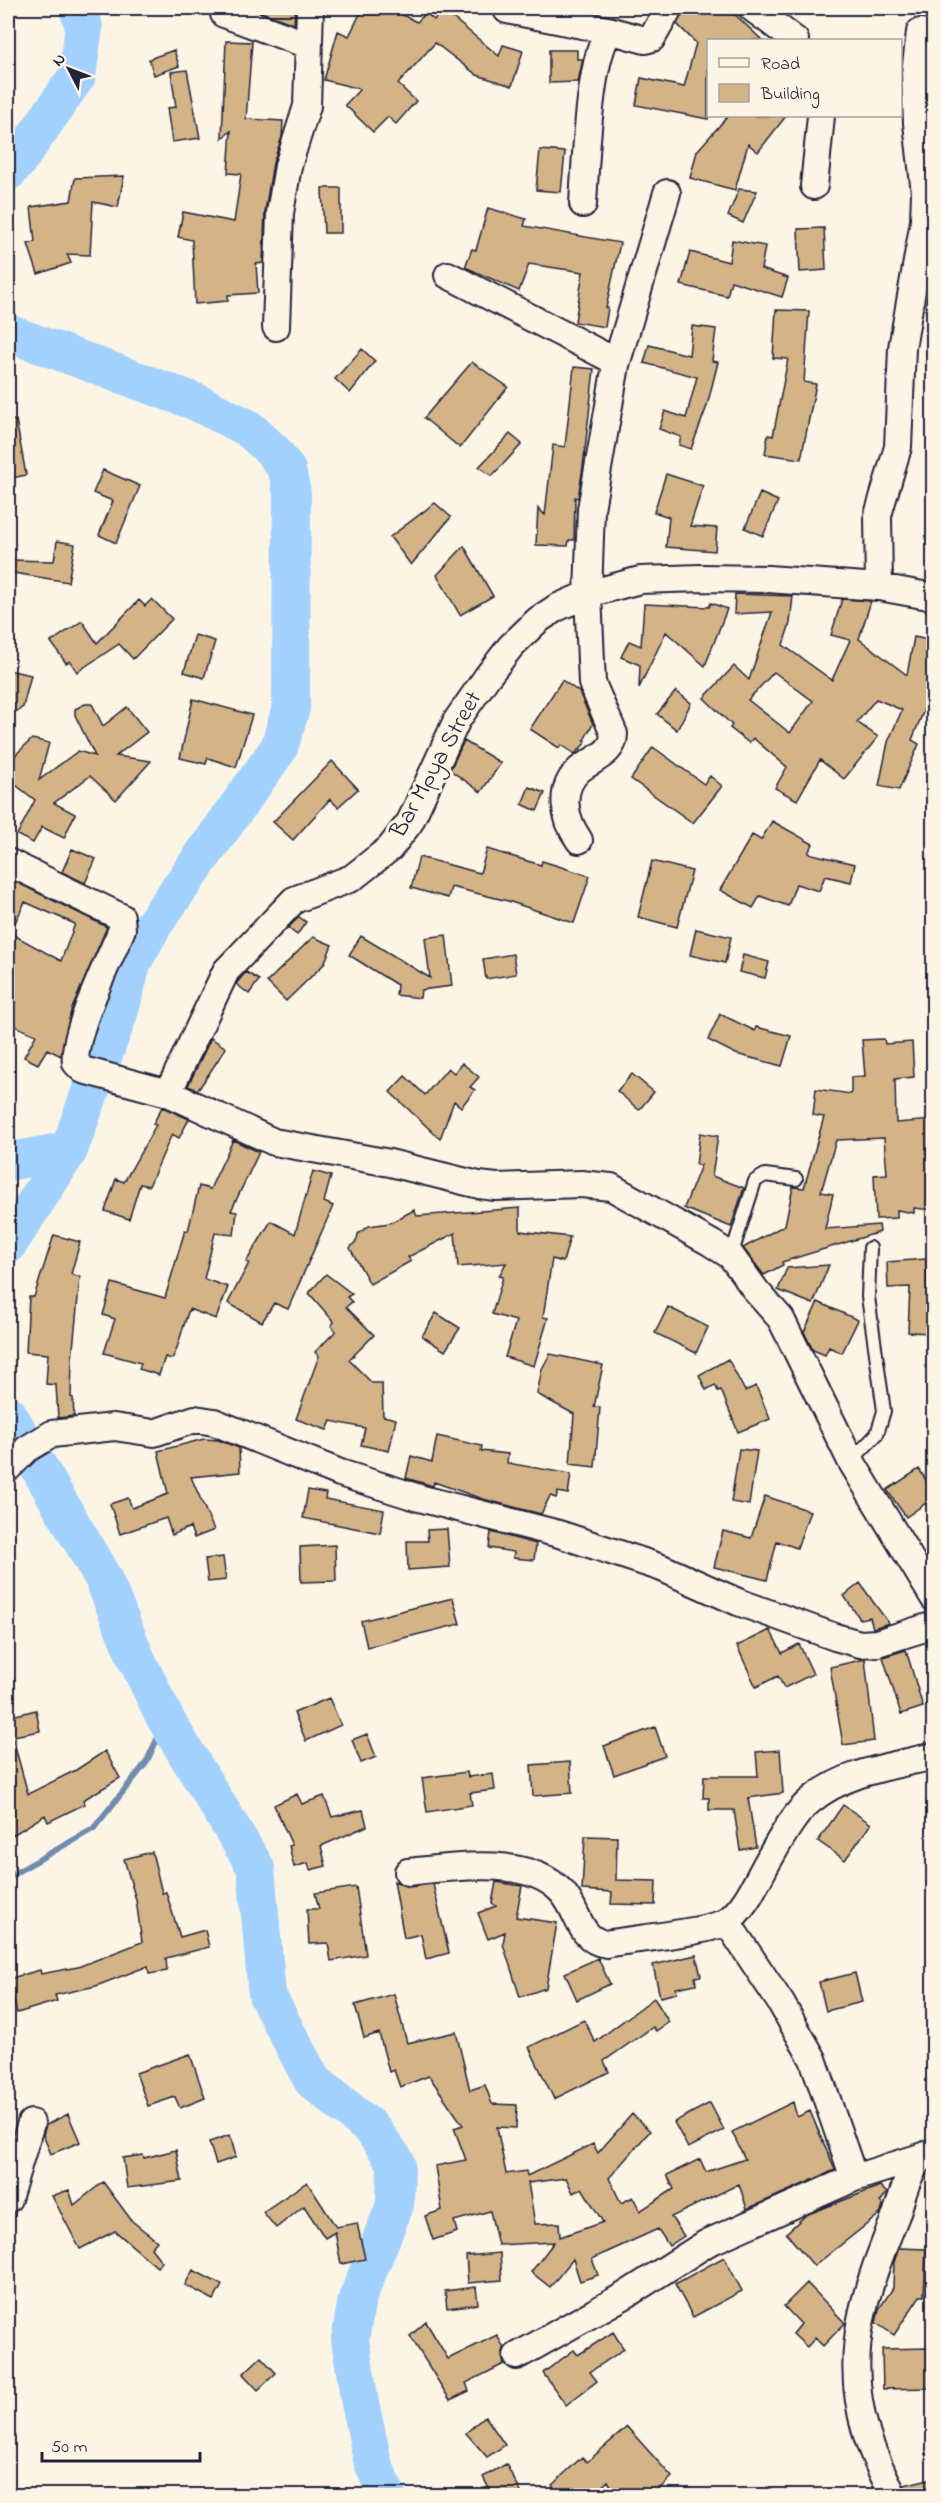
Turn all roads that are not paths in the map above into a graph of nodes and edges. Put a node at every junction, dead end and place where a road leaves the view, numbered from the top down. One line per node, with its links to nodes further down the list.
1 (310, 8): 9 (street)
2 (669, 8): 6 (street)
3 (752, 8): 8 (street)
4 (507, 10): 6 (street)
5 (224, 14): 9 (street)
6 (612, 31): 13 (street)
7 (920, 32): 17 (street)
8 (794, 39)
9 (308, 45): 15 (street)
10 (821, 117): 11 (street)
11 (814, 186)
12 (667, 193): 16 (street)
13 (583, 204)
14 (447, 275): 16 (street)
15 (276, 327)
16 (616, 365): 18 (street)
17 (879, 587): 18 (street, Bar Mpya Street); 19 (street, Bar Mpya Street)
18 (588, 594): 20 (street); 22 (street, Bar Mpya Street)
19 (933, 597)
20 (579, 840)
21 (8, 862): 22 (street)
22 (168, 1093): 25 (street)
23 (796, 1179): 25 (lane)
24 (870, 1248): 26 (lane)
25 (731, 1256): 26 (street)
26 (851, 1461): 28 (street)
27 (8, 1468): 29 (street)
28 (933, 1598)
29 (933, 1625)
30 (933, 1756): 32 (street)
31 (408, 1872): 32 (street)
32 (726, 1922): 35 (street)
33 (31, 2123): 36 (street)
34 (929, 2154): 35 (street); 38 (street)
35 (854, 2178): 37 (street)
36 (8, 2199)
37 (518, 2356)
38 (893, 2496)

